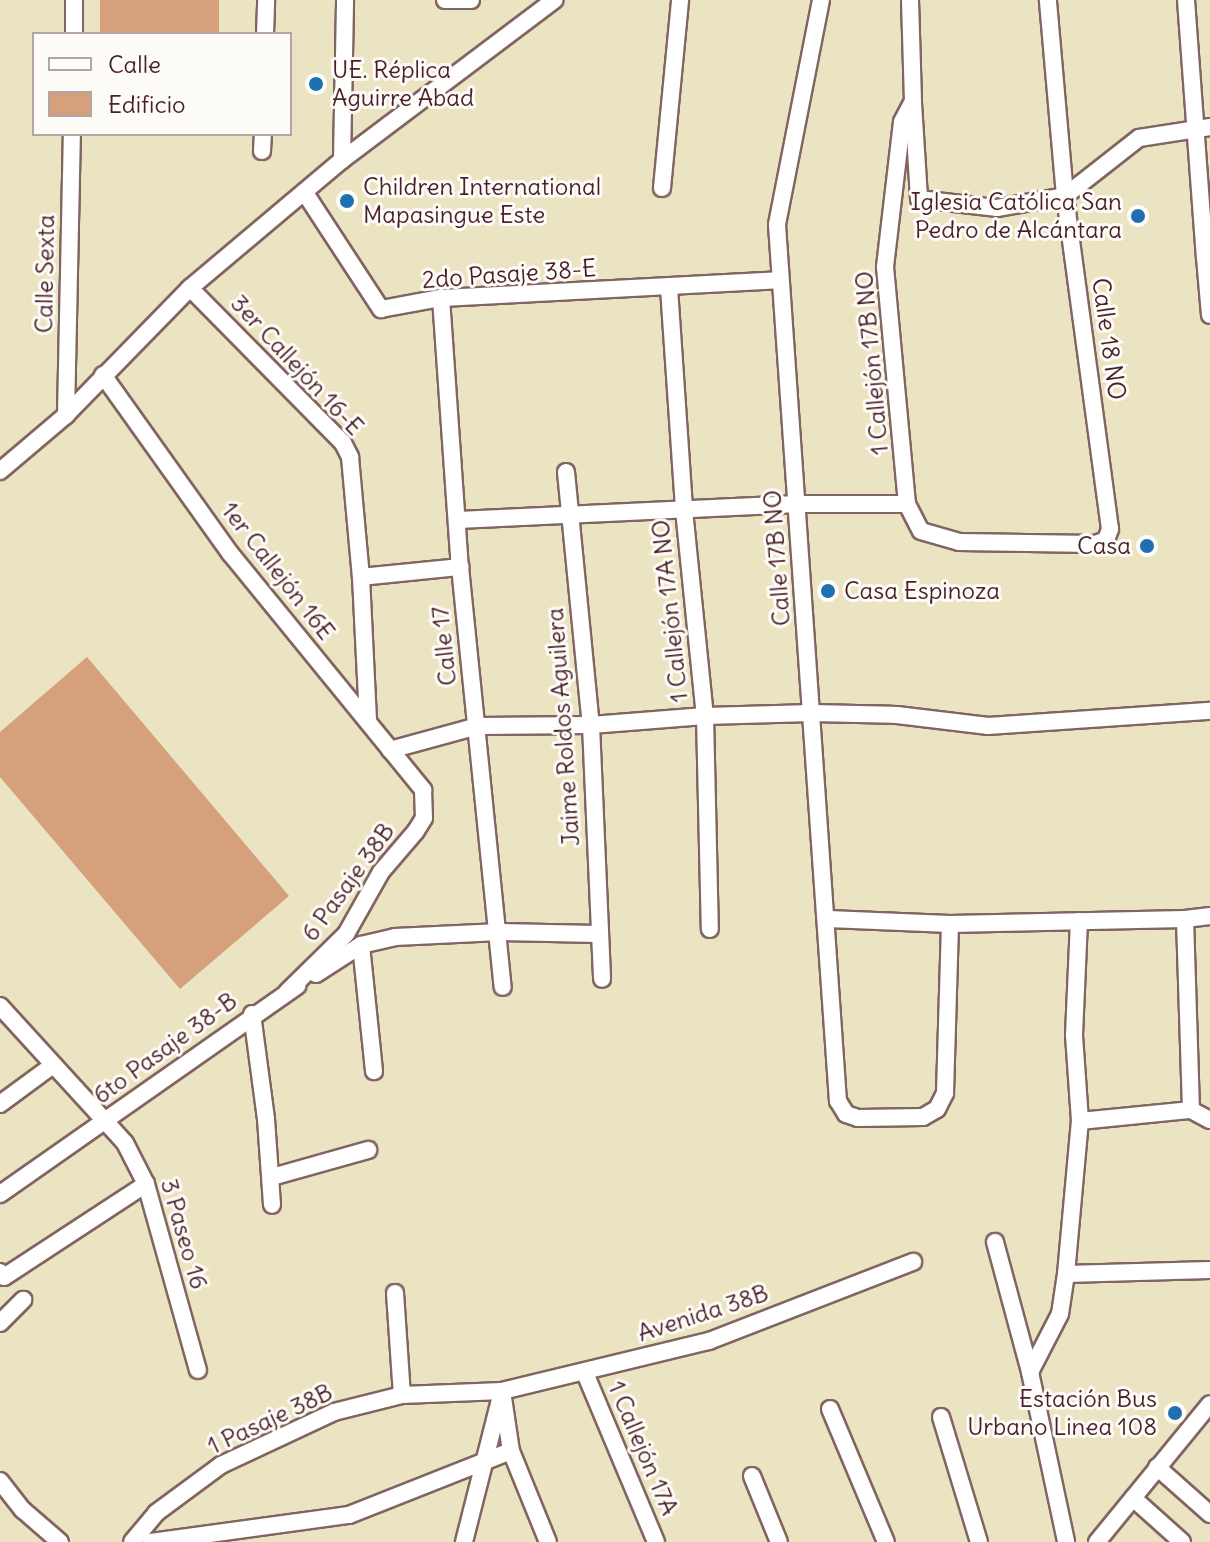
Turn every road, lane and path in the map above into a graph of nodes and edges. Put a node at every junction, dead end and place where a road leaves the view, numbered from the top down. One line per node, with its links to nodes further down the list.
1 (74, 0): 12 (street)
2 (266, 0): 13 (street)
3 (345, 0): 17 (street)
4 (445, 0): 5 (street)
5 (471, 0)
6 (554, 0): 17 (street)
7 (680, 0): 18 (street)
8 (821, 0): 22 (street, Calle 17B NO)
9 (910, 0): 14 (street, 1 Callejón 17B NO)
10 (1048, 0): 20 (street, Calle 18 NO)
11 (1186, 0): 15 (street)
12 (74, 32)
13 (265, 32)
14 (913, 101): 20 (street); 32 (street, 1 Callejón 17B NO)
15 (1204, 128): 20 (street); 21 (street)
16 (72, 136): 28 (street, Calle Sexta)
17 (342, 160): 19 (street)
18 (662, 188)
19 (305, 193): 23 (street); 25 (street, 2do Pasaje 38-E)
20 (1065, 196): 36 (street, Calle 18 NO)
21 (1207, 257): 26 (street)
22 (780, 280): 24 (street, 2do Pasaje 38-E); 31 (street, Calle 17B NO)
23 (190, 288): 27 (street); 38 (street, 3er Callejón 16-E)
24 (669, 288): 25 (street, 2do Pasaje 38-E); 33 (street, 1 Callejón 17A NO)
25 (441, 298): 35 (street, Calle 17)
26 (1210, 315)
27 (103, 375): 28 (street); 42 (street, 1er Callejón 16E)
28 (66, 415): 29 (street)
29 (0, 471)
30 (566, 472): 34 (street, Jaime Roldos Aguilera)
31 (798, 504): 32 (street); 33 (street); 40 (street, Calle 17B NO)
32 (907, 504): 36 (street, 1 Callejón 17B NO)
33 (684, 510): 34 (street); 41 (street, 1 Callejón 17A NO)
34 (572, 514): 35 (street); 43 (street, Jaime Roldos Aguilera)
35 (458, 520): 37 (street, Calle 17)
36 (921, 531)
37 (460, 567): 38 (street); 44 (street, Calle 17)
38 (361, 577): 42 (street, 3er Callejón 16-E)
39 (1210, 711): 40 (street)
40 (812, 713): 41 (street); 48 (street, Calle 17B NO)
41 (705, 716): 43 (street); 52 (street, 1 Callejón 17A NO)
42 (368, 722): 45 (street, 1er Callejón 16E)
43 (591, 725): 44 (street); 54 (street, Jaime Roldos Aguilera)
44 (478, 726): 45 (street); 53 (street, Calle 17)
45 (390, 750): 46 (street, 1er Callejón 16E)
46 (423, 790): 58 (street, 6 Pasaje 38B)
47 (1210, 916): 49 (street)
48 (828, 919): 51 (street); 51 (street, Calle 17B NO)
49 (1185, 919): 50 (street); 64 (street)
50 (1079, 921): 51 (street); 67 (street)
51 (950, 924)
52 (710, 929)
53 (500, 932): 54 (street); 55 (street); 57 (street, Calle 17)
54 (598, 934): 56 (street, Jaime Roldos Aguilera)
55 (361, 945): 58 (street, 6to Pasaje 38-B); 62 (street)
56 (602, 979)
57 (503, 987)
58 (287, 992): 60 (street, 6to Pasaje 38-B)
59 (0, 1006): 61 (street, 3 Paseo 16)
60 (252, 1014): 65 (street, 6to Pasaje 38-B); 69 (street)
61 (53, 1065): 63 (street); 65 (street, 3 Paseo 16)
62 (374, 1071)
63 (0, 1104)
64 (1191, 1110): 66 (street); 67 (street)
65 (107, 1120): 70 (street, 3 Paseo 16); 71 (street, 6to Pasaje 38-B)
66 (1210, 1120)
67 (1080, 1121): 76 (street)
68 (368, 1150): 69 (street)
69 (272, 1177): 72 (street)
70 (146, 1184): 77 (street); 81 (street, 3 Paseo 16)
71 (0, 1194)
72 (272, 1205)
73 (995, 1242): 82 (street)
74 (913, 1262): 83 (street, Avenida 38B)
75 (1210, 1270): 76 (street)
76 (1066, 1274): 82 (street)
77 (2, 1275)
78 (395, 1293): 85 (street)
79 (23, 1300): 80 (street)
80 (0, 1323)
81 (198, 1370)
82 (1030, 1372): 105 (street)
83 (585, 1373): 84 (street, Avenida 38B); 101 (street, 1 Callejón 17A)
84 (502, 1391): 85 (street, 1 Pasaje 38B); 89 (street); 90 (street)
85 (402, 1395): 97 (street, 1 Pasaje 38B)
86 (1210, 1404): 91 (street)
87 (830, 1409): 103 (street)
88 (941, 1417): 104 (street)
89 (511, 1451): 90 (street); 100 (street)
90 (485, 1459): 98 (street); 99 (street)
91 (1157, 1467): 94 (street); 95 (street)
92 (752, 1476): 102 (street)
93 (0, 1481): 96 (street)
94 (1133, 1498): 106 (street); 107 (street)
95 (1210, 1514)
96 (60, 1542)
97 (132, 1542)
98 (151, 1542)
99 (464, 1542)
100 (548, 1542)
101 (656, 1542)
102 (779, 1542)
103 (886, 1542)
104 (979, 1542)
105 (1066, 1542)
106 (1097, 1542)
107 (1182, 1542)

